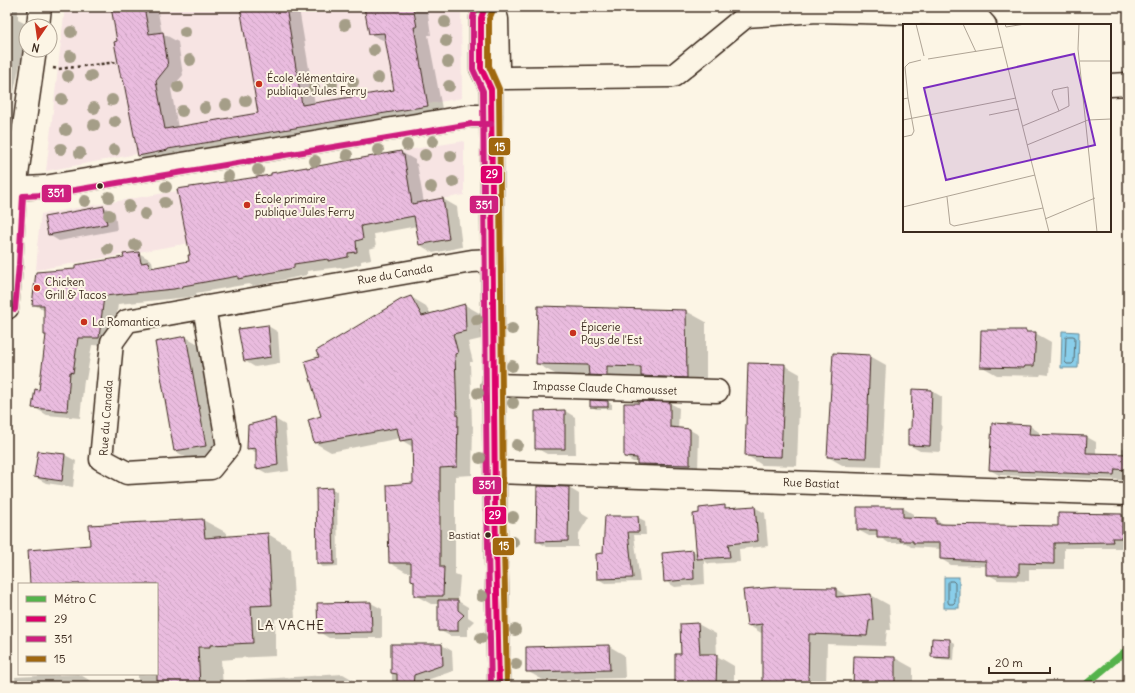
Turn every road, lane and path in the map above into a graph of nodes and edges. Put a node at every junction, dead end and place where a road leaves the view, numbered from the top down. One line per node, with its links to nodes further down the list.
1 (40, 7): 6 (street)
2 (428, 7): 5 (path)
3 (485, 7): 11 (street)
4 (492, 7): 11 (street)
5 (414, 10)
6 (39, 18)
7 (984, 24): 11 (street)
8 (34, 58): 15 (street)
9 (118, 62): 10 (path)
10 (58, 69)
11 (498, 83): 14 (street)
12 (1128, 84): 13 (street)
13 (1111, 85)
14 (492, 116): 15 (street); 16 (street)
15 (11, 189): 18 (street)
16 (492, 260): 17 (street, Rue du Canada); 19 (street)
17 (204, 307): 17 (street, Rue du Canada)
18 (7, 308)
19 (493, 385): 20 (street, Impasse Claude Chamousset); 21 (street)
20 (717, 391)
21 (494, 472): 22 (street, Rue Bastiat); 23 (street)
22 (1128, 494)
23 (499, 686)

